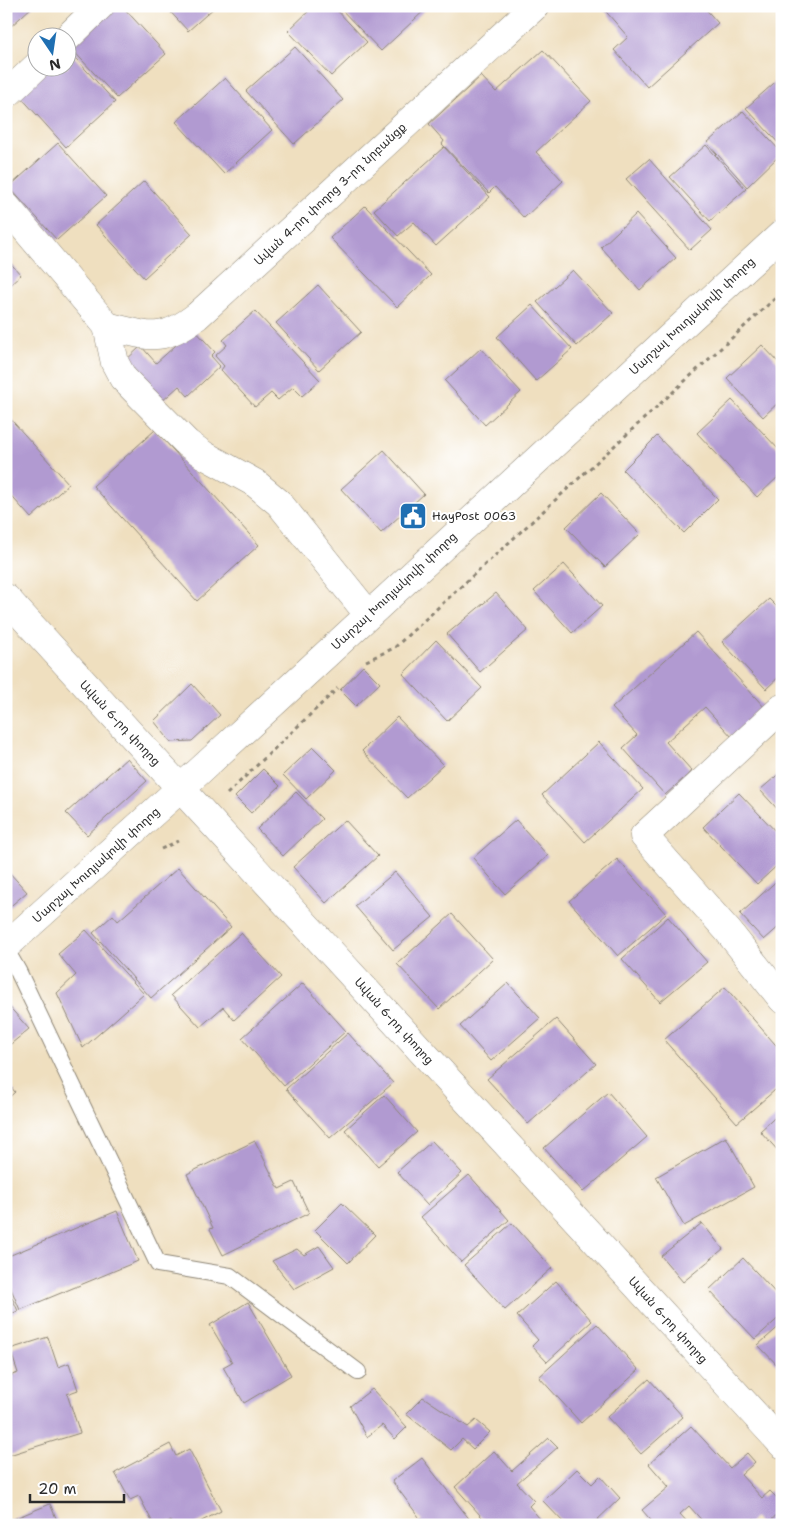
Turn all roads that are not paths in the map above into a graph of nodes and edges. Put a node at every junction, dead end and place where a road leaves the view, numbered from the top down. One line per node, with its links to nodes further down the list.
1 (100, 6): 3 (street)
2 (535, 6): 8 (street, Ավան 4-րդ փողոց 3-րդ նրբանցք)
3 (77, 28)
4 (28, 74): 5 (street)
5 (6, 95)
6 (6, 206): 8 (street)
7 (782, 234): 10 (street, Մարշալ Խուդյակովի փողոց)
8 (107, 326): 10 (street)
9 (6, 598): 12 (street, Ավան 6-րդ փողոց)
10 (368, 614): 12 (street, Մարշալ Խուդյակովի փողոց)
11 (782, 708): 15 (street)
12 (181, 788): 13 (street, Մարշալ Խուդյակովի փողոց); 17 (street, Ավան 6-րդ փողոց)
13 (6, 946)
14 (6, 950): 16 (lane)
15 (782, 999)
16 (358, 1372)
17 (782, 1444)

